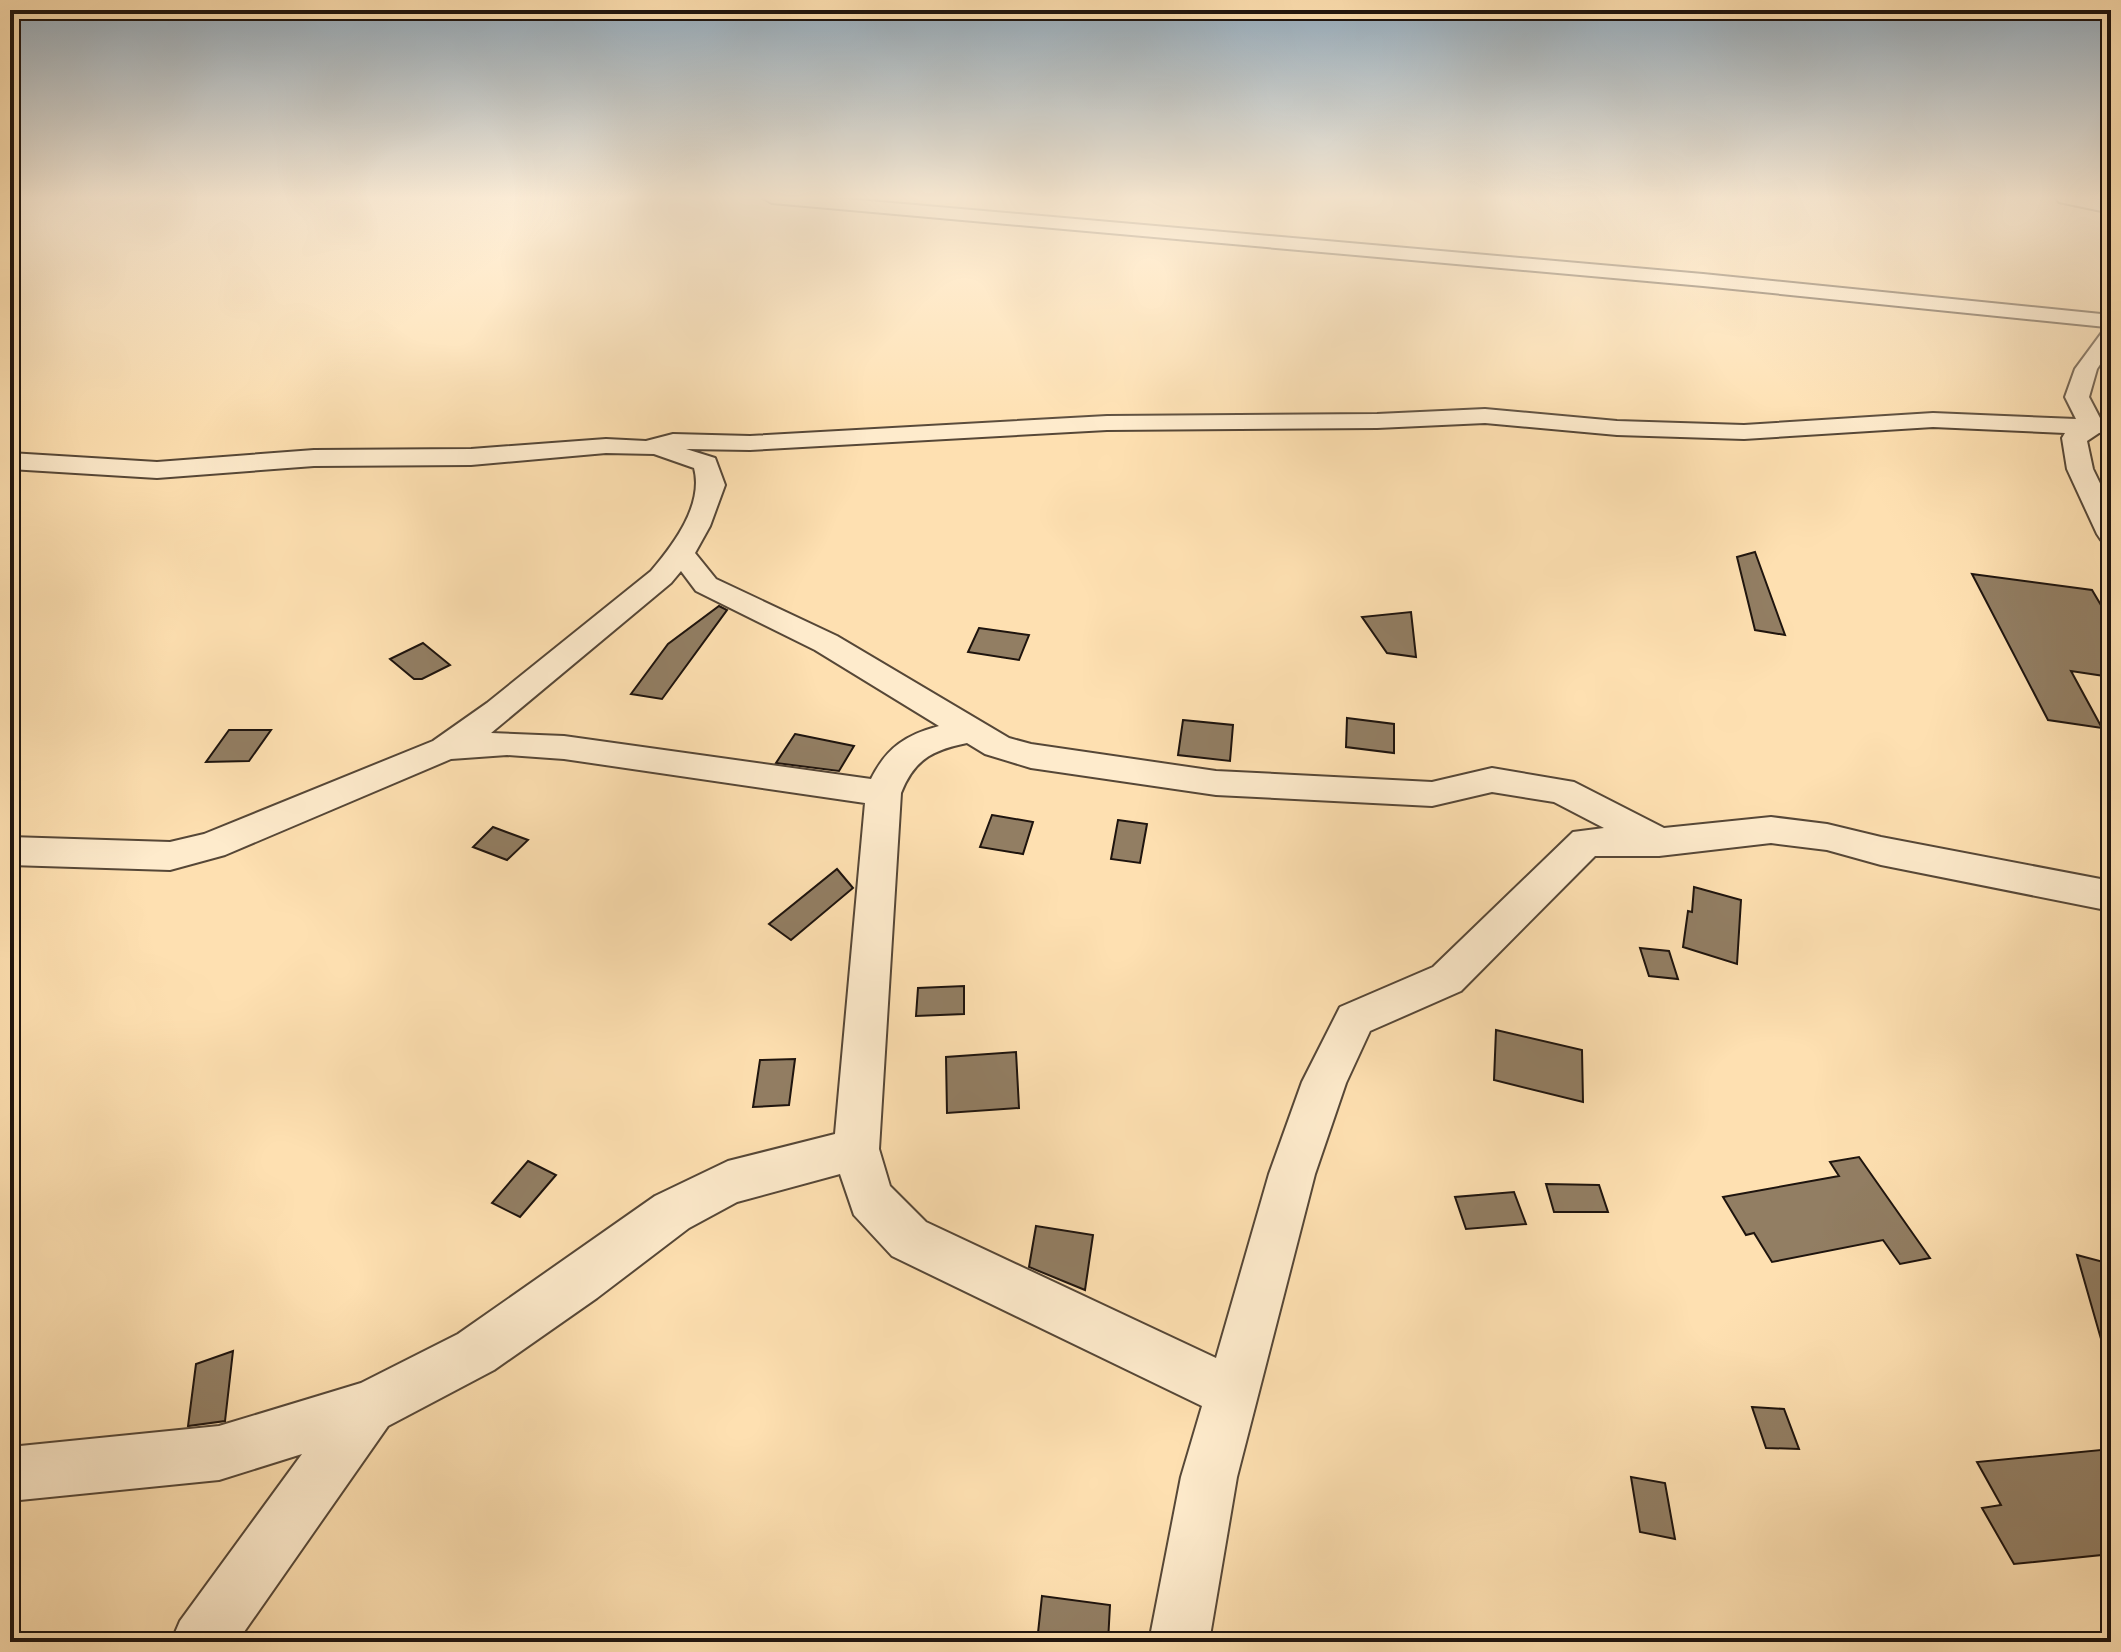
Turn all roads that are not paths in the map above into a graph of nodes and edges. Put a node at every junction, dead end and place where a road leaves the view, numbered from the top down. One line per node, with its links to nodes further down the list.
1 (1647, 275): 2 (street)
2 (2111, 321)
3 (2111, 332): 4 (street)
4 (2077, 397): 5 (street); 6 (street)
5 (2111, 408)
6 (2101, 426): 7 (street); 9 (street)
7 (646, 448): 8 (street); 10 (street)
8 (10, 461)
9 (2111, 534)
10 (681, 553): 11 (street); 12 (street)
11 (706, 585): 12 (street); 13 (street)
12 (645, 592): 14 (street)
13 (975, 730): 15 (street); 16 (street)
14 (445, 749): 15 (street); 17 (street)
15 (883, 793): 19 (street)
16 (1659, 842): 18 (street); 20 (street)
17 (10, 851)
18 (2111, 896)
19 (856, 1149): 20 (street); 21 (street)
20 (1230, 1392): 24 (street)
21 (369, 1407): 22 (street); 23 (street)
22 (10, 1474)
23 (201, 1642)
24 (1179, 1642)

